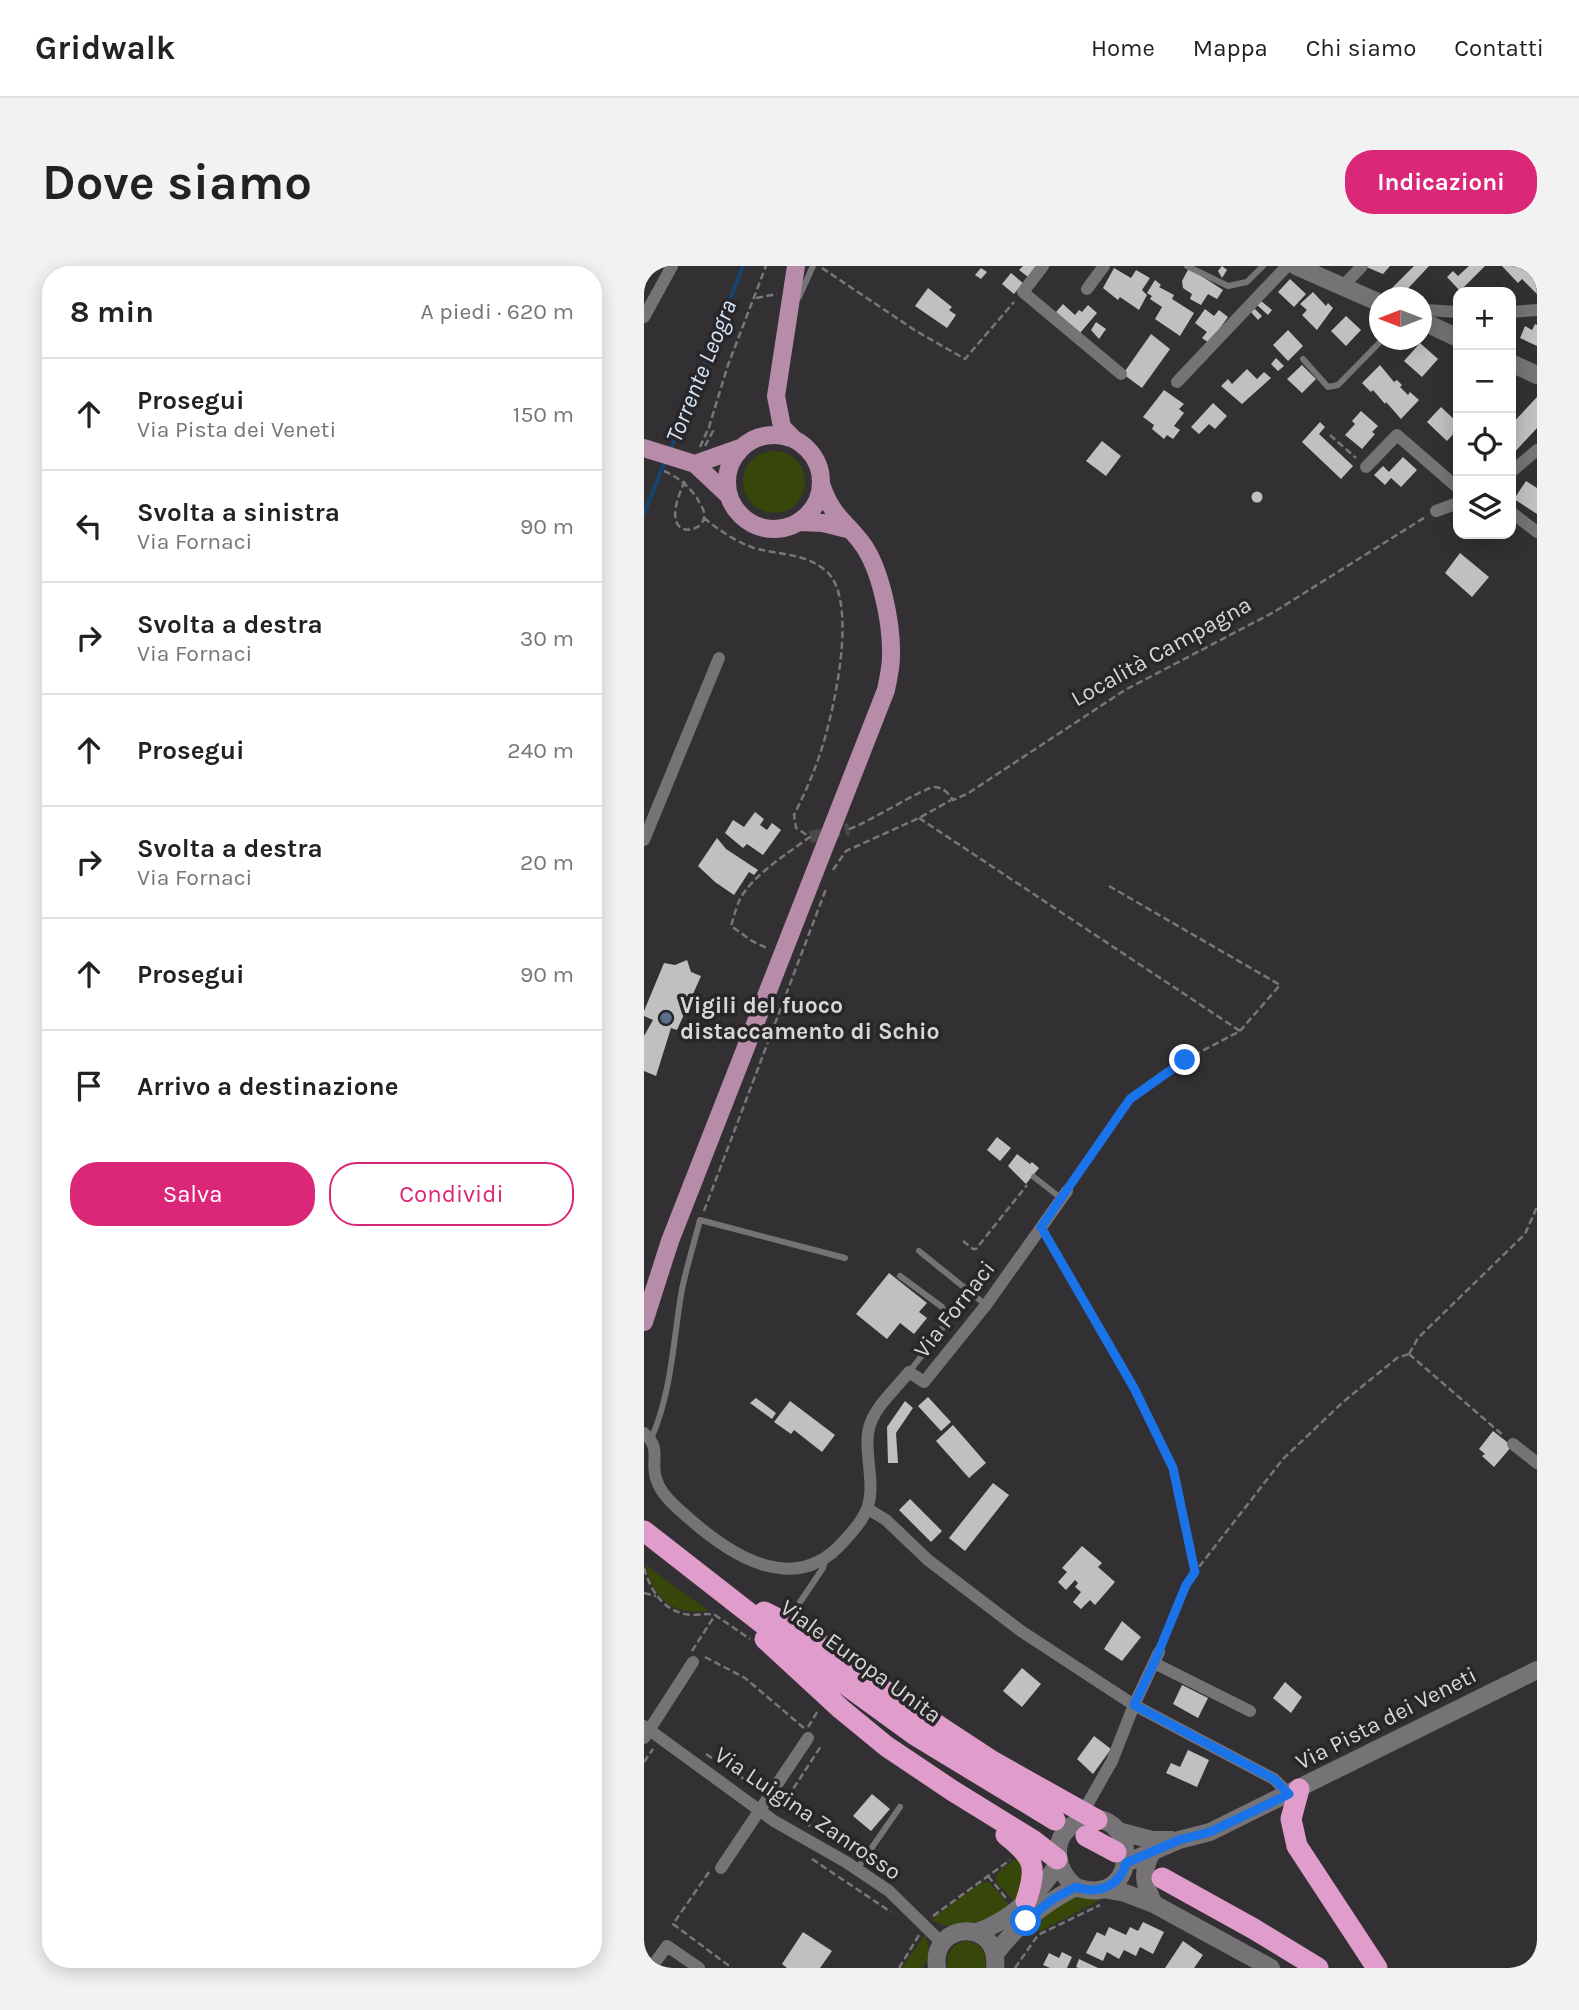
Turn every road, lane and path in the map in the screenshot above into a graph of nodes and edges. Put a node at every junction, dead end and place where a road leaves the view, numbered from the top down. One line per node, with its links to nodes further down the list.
1 (672, 266): 14 (street)
2 (766, 266): 19 (path)
3 (796, 266): 16 (main road)
4 (813, 266): 27 (lane)
5 (819, 266): 17 (path)
6 (1043, 266): 17 (street)
7 (1104, 266): 15 (street)
8 (1187, 266): 9 (lane)
9 (1263, 266)
10 (1287, 266): 34 (street)
11 (1296, 266): 13 (street)
12 (1362, 266): 13 (street)
13 (1342, 287): 18 (street)
14 (661, 289): 20 (street); 25 (street)
15 (1087, 289)
16 (790, 292): 19 (path); 27 (main road)
17 (1023, 292): 32 (street)
18 (1369, 298)
19 (754, 299): 36 (path)
20 (644, 301)
21 (1432, 310): 23 (street)
22 (1537, 310): 24 (street)
23 (1453, 312)
24 (1516, 312)
25 (644, 317)
26 (1432, 326): 28 (street)
27 (785, 327): 35 (main road)
28 (1453, 336)
29 (1372, 350): 30 (lane)
30 (1303, 359)
31 (1516, 365): 33 (street)
32 (1121, 374)
33 (1537, 375)
34 (1177, 382)
35 (776, 396): 39 (main road); 40 (main road)
36 (709, 428): 37 (path); 44 (path)
37 (713, 431)
38 (1330, 435): 45 (path)
39 (758, 437): 40 (main road); 42 (main road)
40 (793, 438): 48 (main road)
41 (644, 448): 44 (main road)
42 (740, 448): 44 (main road); 50 (main road)
43 (1537, 450): 46 (street)
44 (694, 463): 50 (main road); 54 (path)
45 (1366, 467): 49 (street)
46 (1516, 468)
47 (662, 471): 54 (path)
48 (821, 484): 55 (main road); 56 (main road)
49 (1453, 484)
50 (729, 496): 55 (main road)
51 (1453, 505): 52 (street)
52 (1436, 511): 59 (path, Località Campagna)
53 (1516, 516): 57 (street)
54 (704, 518): 66 (path)
55 (798, 523): 56 (main road)
56 (847, 529): 78 (main road)
57 (1537, 532)
58 (719, 658): 62 (street)
59 (953, 800): 60 (path, Località Campagna); 61 (path)
60 (919, 818): 63 (path, Località Campagna); 67 (path)
61 (849, 829)
62 (644, 840)
63 (833, 871)
64 (828, 884): 71 (path)
65 (1109, 886): 67 (path)
66 (769, 949)
67 (1240, 1031): 69 (path)
68 (1034, 1177): 69 (lane); 73 (path)
69 (1064, 1195): 72 (street, Via Fornaci)
70 (1537, 1208): 79 (path)
71 (700, 1220): 75 (lane); 81 (lane)
72 (1041, 1227): 77 (street, Via Fornaci); 87 (path)
73 (963, 1241)
74 (919, 1251): 77 (lane)
75 (845, 1258)
76 (900, 1276): 80 (lane)
77 (986, 1304): 80 (street, Via Fornaci)
78 (644, 1322)
79 (1409, 1354): 82 (path); 87 (path)
80 (909, 1372): 84 (street, Via Fornaci)
81 (647, 1437): 86 (street, Via Fornaci)
82 (1513, 1444): 83 (street)
83 (1537, 1463)
84 (867, 1509): 86 (street, Via Fornaci); 97 (street)
85 (644, 1531): 88 (highway, Viale Europa Unita)
86 (825, 1558): 93 (lane)
87 (1195, 1572): 92 (path)
88 (725, 1592): 102 (highway); 107 (highway, Viale Europa Unita); 108 (highway)
89 (644, 1593): 90 (path)
90 (656, 1596)
91 (715, 1615): 94 (path)
92 (1157, 1657): 97 (street); 98 (street)
93 (853, 1658)
94 (698, 1659): 99 (street); 100 (path)
95 (1537, 1670): 103 (street, Via Pista dei Veneti)
96 (822, 1704): 100 (path)
97 (1134, 1705): 103 (street); 108 (street)
98 (1250, 1711)
99 (646, 1731): 106 (street, Via Luigina Zanrosso)
100 (807, 1734): 106 (street)
101 (821, 1746): 104 (path)
102 (953, 1791): 116 (highway); 122 (highway)
103 (1294, 1792): 110 (street, Via Pista dei Veneti); 136 (highway)
104 (782, 1805)
105 (900, 1807): 115 (lane)
106 (760, 1810): 117 (street); 118 (street, Via Luigina Zanrosso)
107 (1055, 1820)
108 (1088, 1822): 113 (highway); 116 (street)
109 (829, 1830): 115 (lane)
110 (1179, 1840): 112 (street, Via Pista dei Veneti); 113 (street, Via Pista dei Veneti)
111 (803, 1852): 124 (path)
112 (1152, 1852): 113 (street, Via Pista dei Veneti); 123 (street)
113 (1121, 1854): 121 (street, Via Pista dei Veneti); 123 (street)
114 (1017, 1855): 125 (path)
115 (866, 1857): 118 (lane)
116 (1058, 1862): 120 (street); 122 (street)
117 (717, 1867): 131 (path)
118 (858, 1869): 125 (street, Via Luigina Zanrosso)
119 (1162, 1878): 135 (highway)
120 (1076, 1887): 121 (street); 128 (street)
121 (1103, 1896): 123 (street); 133 (path)
122 (1026, 1900): 126 (street)
123 (1154, 1904): 134 (street)
124 (893, 1914)
125 (927, 1925): 127 (street, Via Luigina Zanrosso); 132 (path)
126 (977, 1932): 127 (street); 128 (street)
127 (936, 1960)
128 (995, 1961)
129 (651, 1968): 130 (street)
130 (699, 1968)
131 (732, 1968)
132 (899, 1968)
133 (1014, 1968)
134 (1271, 1968)
135 (1318, 1968)
136 (1377, 1968)

